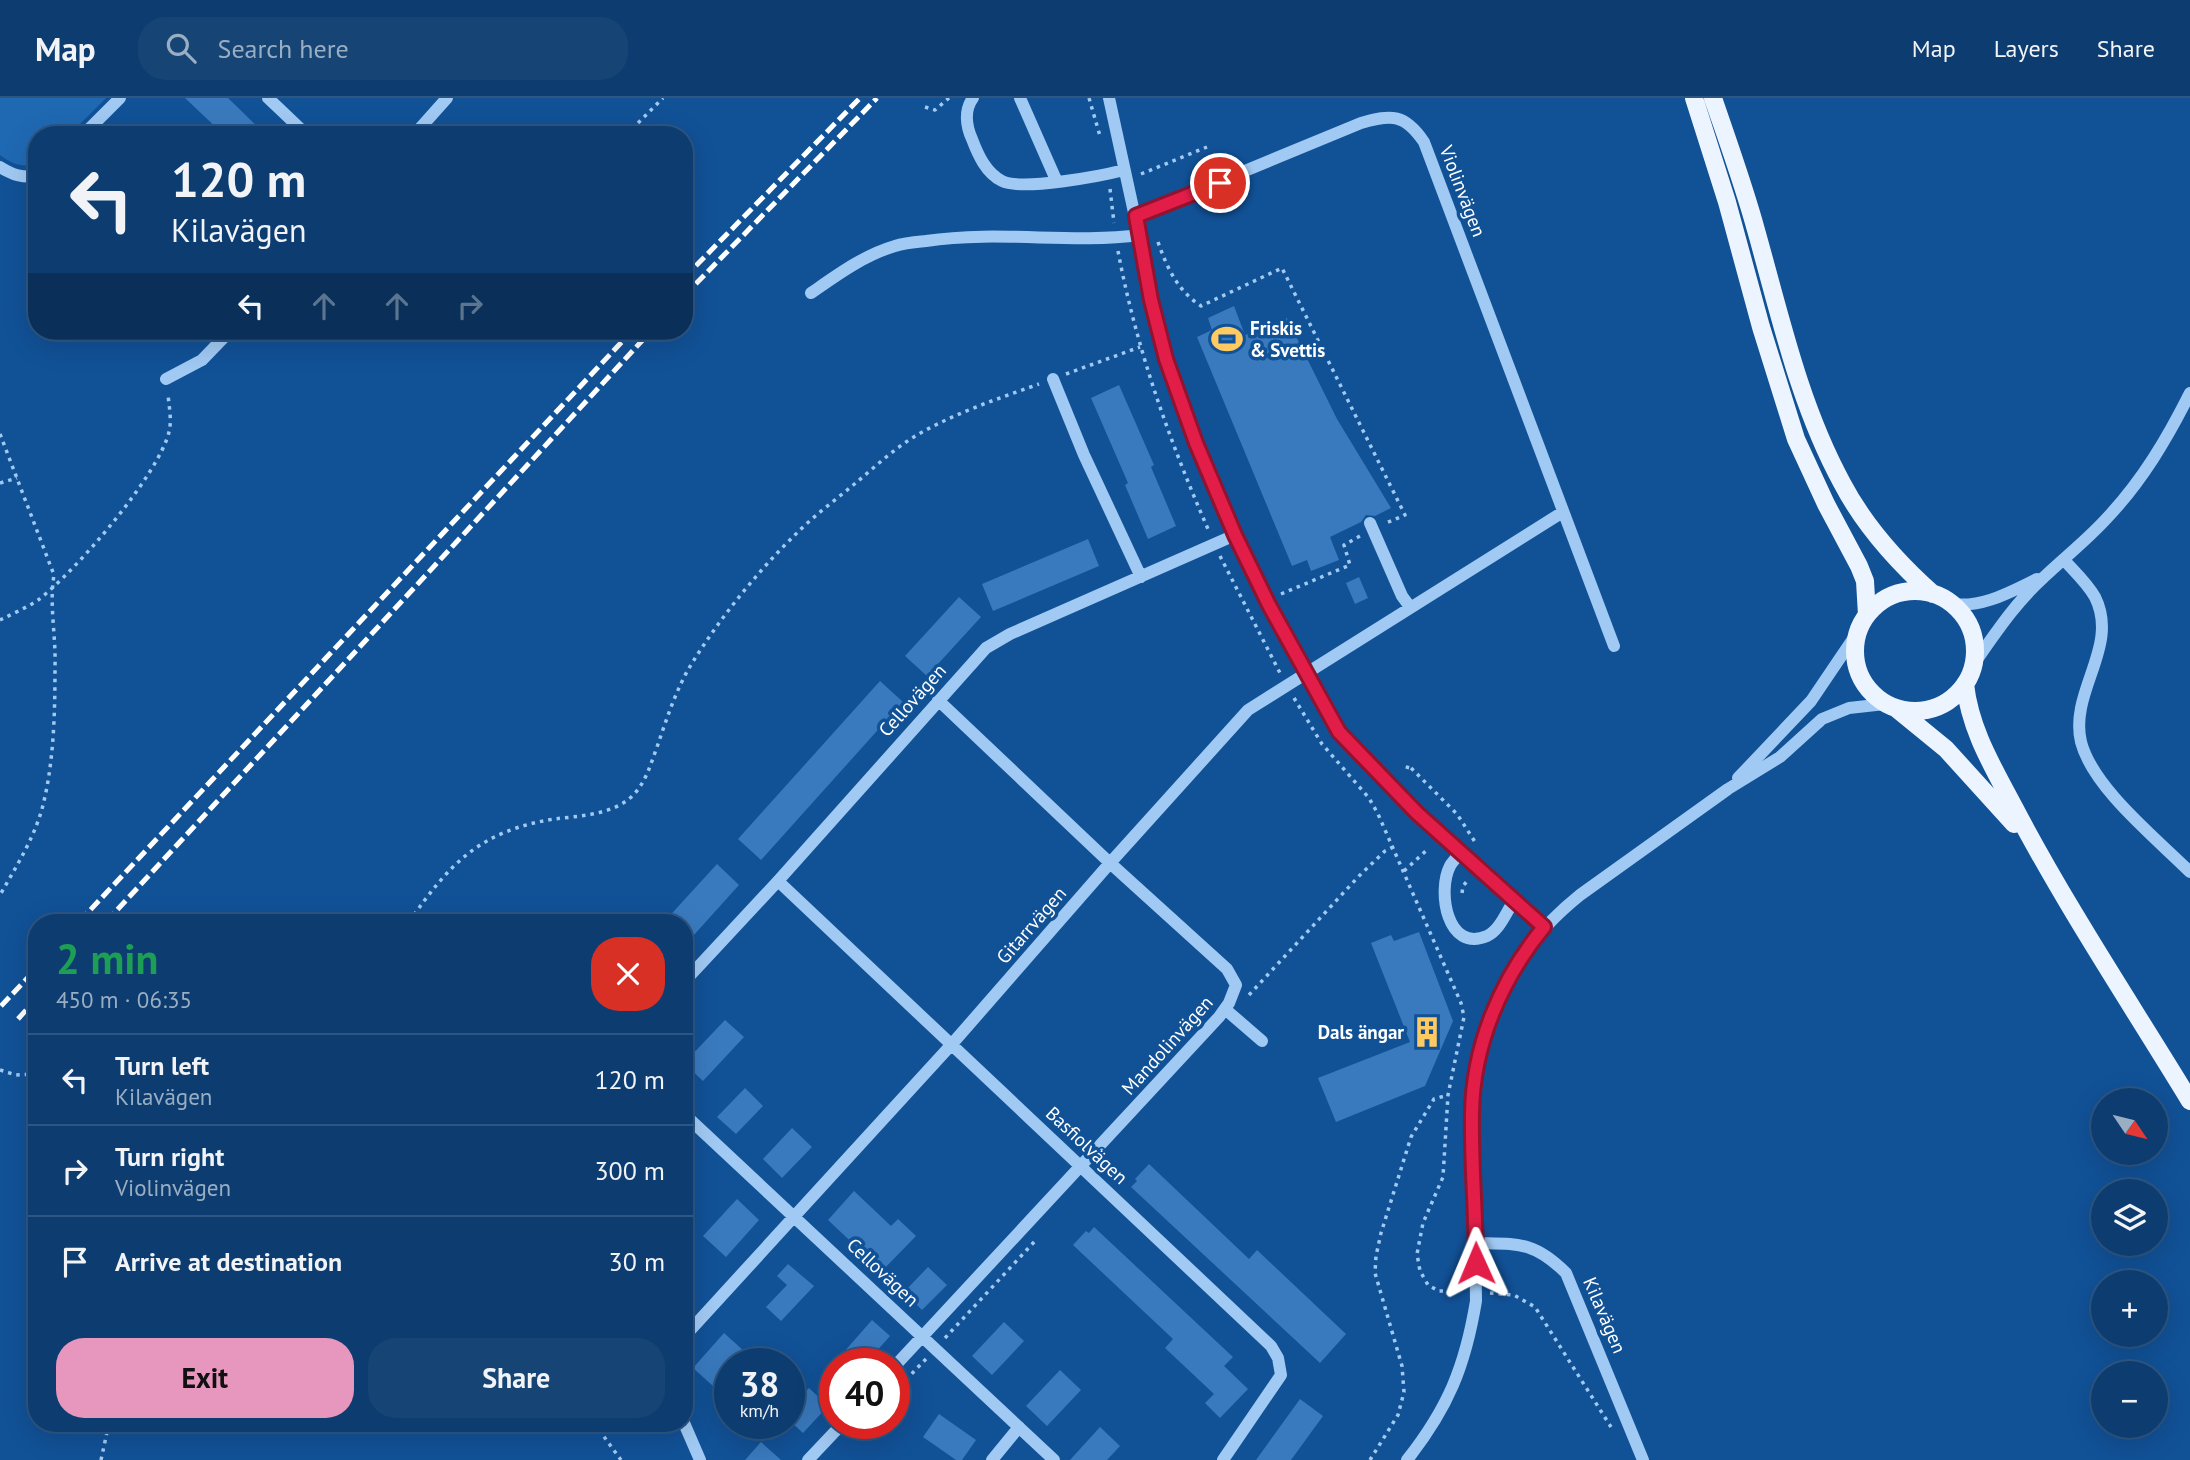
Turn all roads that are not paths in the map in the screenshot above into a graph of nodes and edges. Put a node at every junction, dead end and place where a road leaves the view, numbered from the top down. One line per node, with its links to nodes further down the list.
1 (120, 98): 9 (street)
2 (268, 98): 10 (street)
3 (447, 98): 11 (street)
4 (973, 98): 15 (street)
5 (1020, 98): 15 (street)
6 (1109, 98): 13 (street)
7 (1694, 98): 32 (main road)
8 (1713, 98): 29 (main road)
9 (92, 126)
10 (298, 126)
11 (422, 126)
12 (0, 167): 14 (street)
13 (1124, 170): 15 (street); 16 (street)
14 (28, 177)
15 (1057, 182)
16 (1136, 216): 17 (street); 23 (street, Violinvägen)
17 (1140, 235): 18 (street); 25 (street)
18 (811, 293)
19 (221, 340): 20 (street)
20 (166, 379)
21 (1053, 379): 28 (street)
22 (2190, 393): 26 (street)
23 (1563, 512): 31 (street); 34 (street, Violinvägen)
24 (1371, 526): 31 (street)
25 (1235, 535): 28 (street, Cellovägen); 36 (street)
26 (2064, 560): 27 (street); 44 (street)
27 (2044, 576): 30 (street); 35 (street)
28 (1141, 577): 38 (street, Cellovägen)
29 (1933, 594): 30 (main road); 32 (main road)
30 (1952, 604): 35 (main road)
31 (1410, 607): 36 (street)
32 (1867, 614): 33 (main road)
33 (1857, 633): 39 (main road); 40 (street)
34 (1614, 646)
35 (1973, 665): 37 (main road)
36 (1306, 672): 42 (street); 43 (street, Gitarrvägen)
37 (1965, 684): 39 (main road); 41 (main road)
38 (938, 700): 43 (street, Mandolinvägen); 45 (street, Cellovägen)
39 (1890, 706): 40 (street); 41 (main road)
40 (1728, 789): 47 (street)
41 (2037, 850): 52 (main road)
42 (1460, 853): 46 (street); 46 (street)
43 (1110, 863): 49 (street, Mandolinvägen); 51 (street, Gitarrvägen)
44 (2190, 872)
45 (778, 881): 48 (street, Cellovägen); 51 (street, Basfiolvägen)
46 (1514, 901): 47 (street)
47 (1544, 927): 56 (street)
48 (693, 972)
49 (1225, 1009): 50 (street); 54 (street, Mandolinvägen)
50 (1262, 1041)
51 (952, 1044): 54 (street, Basfiolvägen); 55 (street, Gitarrvägen)
52 (2190, 1101)
53 (693, 1122): 55 (street, Cellovägen)
54 (1082, 1167): 58 (street, Mandolinvägen); 67 (street, Basfiolvägen)
55 (795, 1216): 57 (street, Gitarrvägen); 58 (street, Cellovägen)
56 (1476, 1243): 68 (street); 69 (street, Kilavägen)
57 (693, 1326)
58 (923, 1336): 59 (street, Mandolinvägen); 60 (street, Cellovägen)
59 (910, 1350)
60 (1019, 1427): 65 (street); 66 (street, Cellovägen)
61 (688, 1432): 63 (street)
62 (828, 1439): 64 (street)
63 (700, 1460)
64 (808, 1460)
65 (992, 1460)
66 (1054, 1460)
67 (1223, 1460)
68 (1407, 1460)
69 (1643, 1460)

